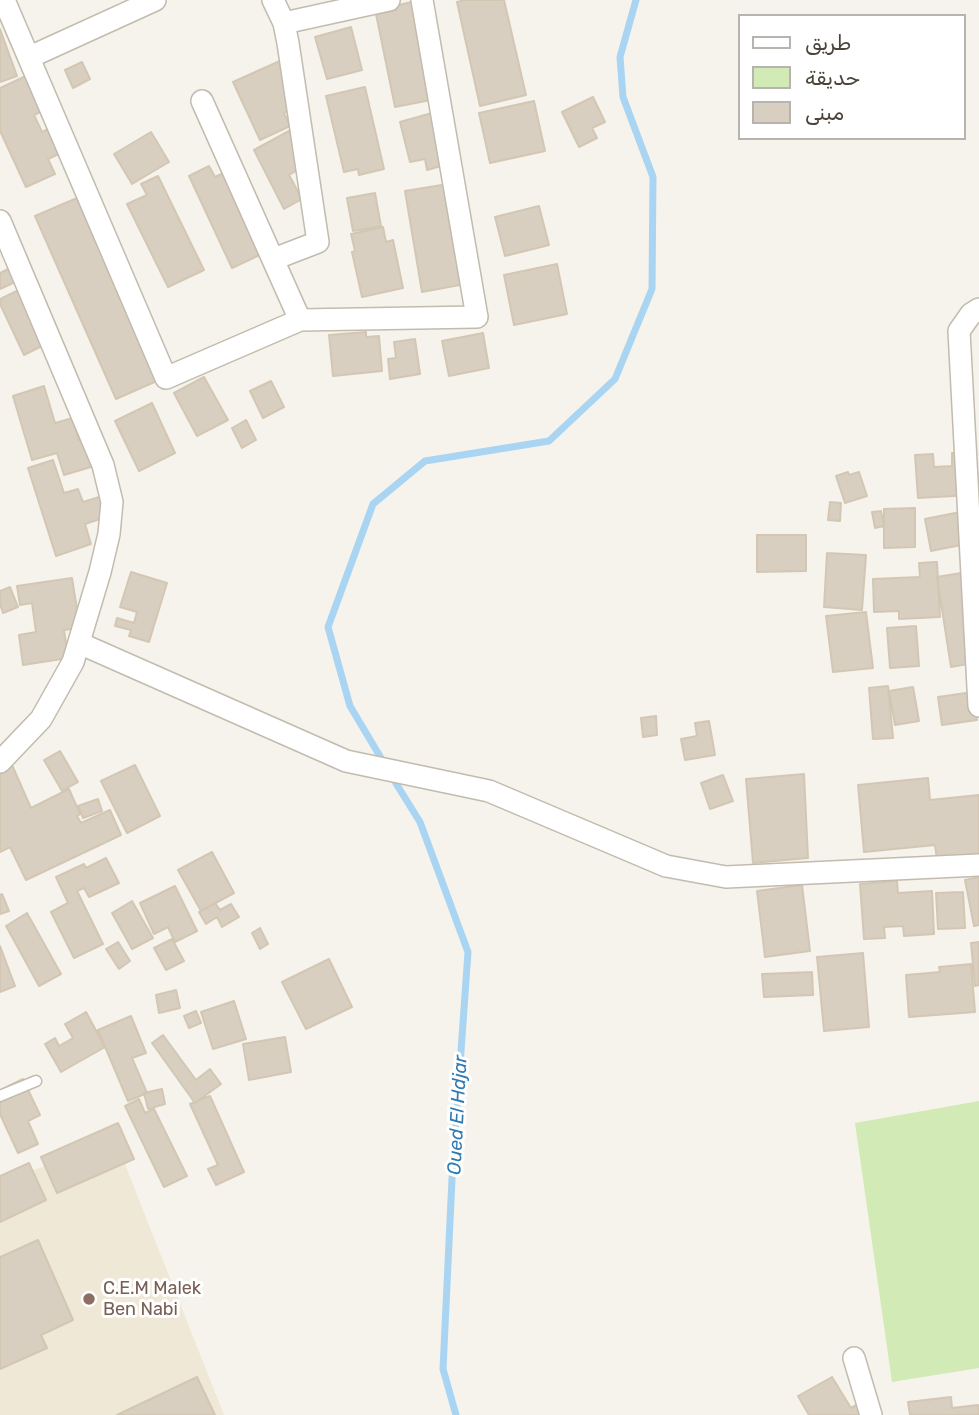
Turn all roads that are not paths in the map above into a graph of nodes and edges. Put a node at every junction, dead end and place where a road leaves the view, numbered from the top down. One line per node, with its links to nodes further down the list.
1 (4, 0): 7 (street)
2 (155, 0): 7 (street)
3 (273, 0): 6 (street)
4 (389, 0): 6 (street)
5 (422, 0): 12 (street)
6 (284, 23): 10 (street)
7 (30, 57): 12 (street)
8 (202, 101): 10 (street)
9 (0, 221): 13 (street)
10 (274, 259): 12 (street)
11 (979, 309): 14 (street)
12 (300, 320)
13 (79, 643): 15 (street); 16 (street)
14 (979, 706)
15 (0, 762)
16 (979, 865)
17 (36, 1081): 18 (lane)
18 (0, 1096)
19 (854, 1358): 20 (street)
20 (870, 1415)

